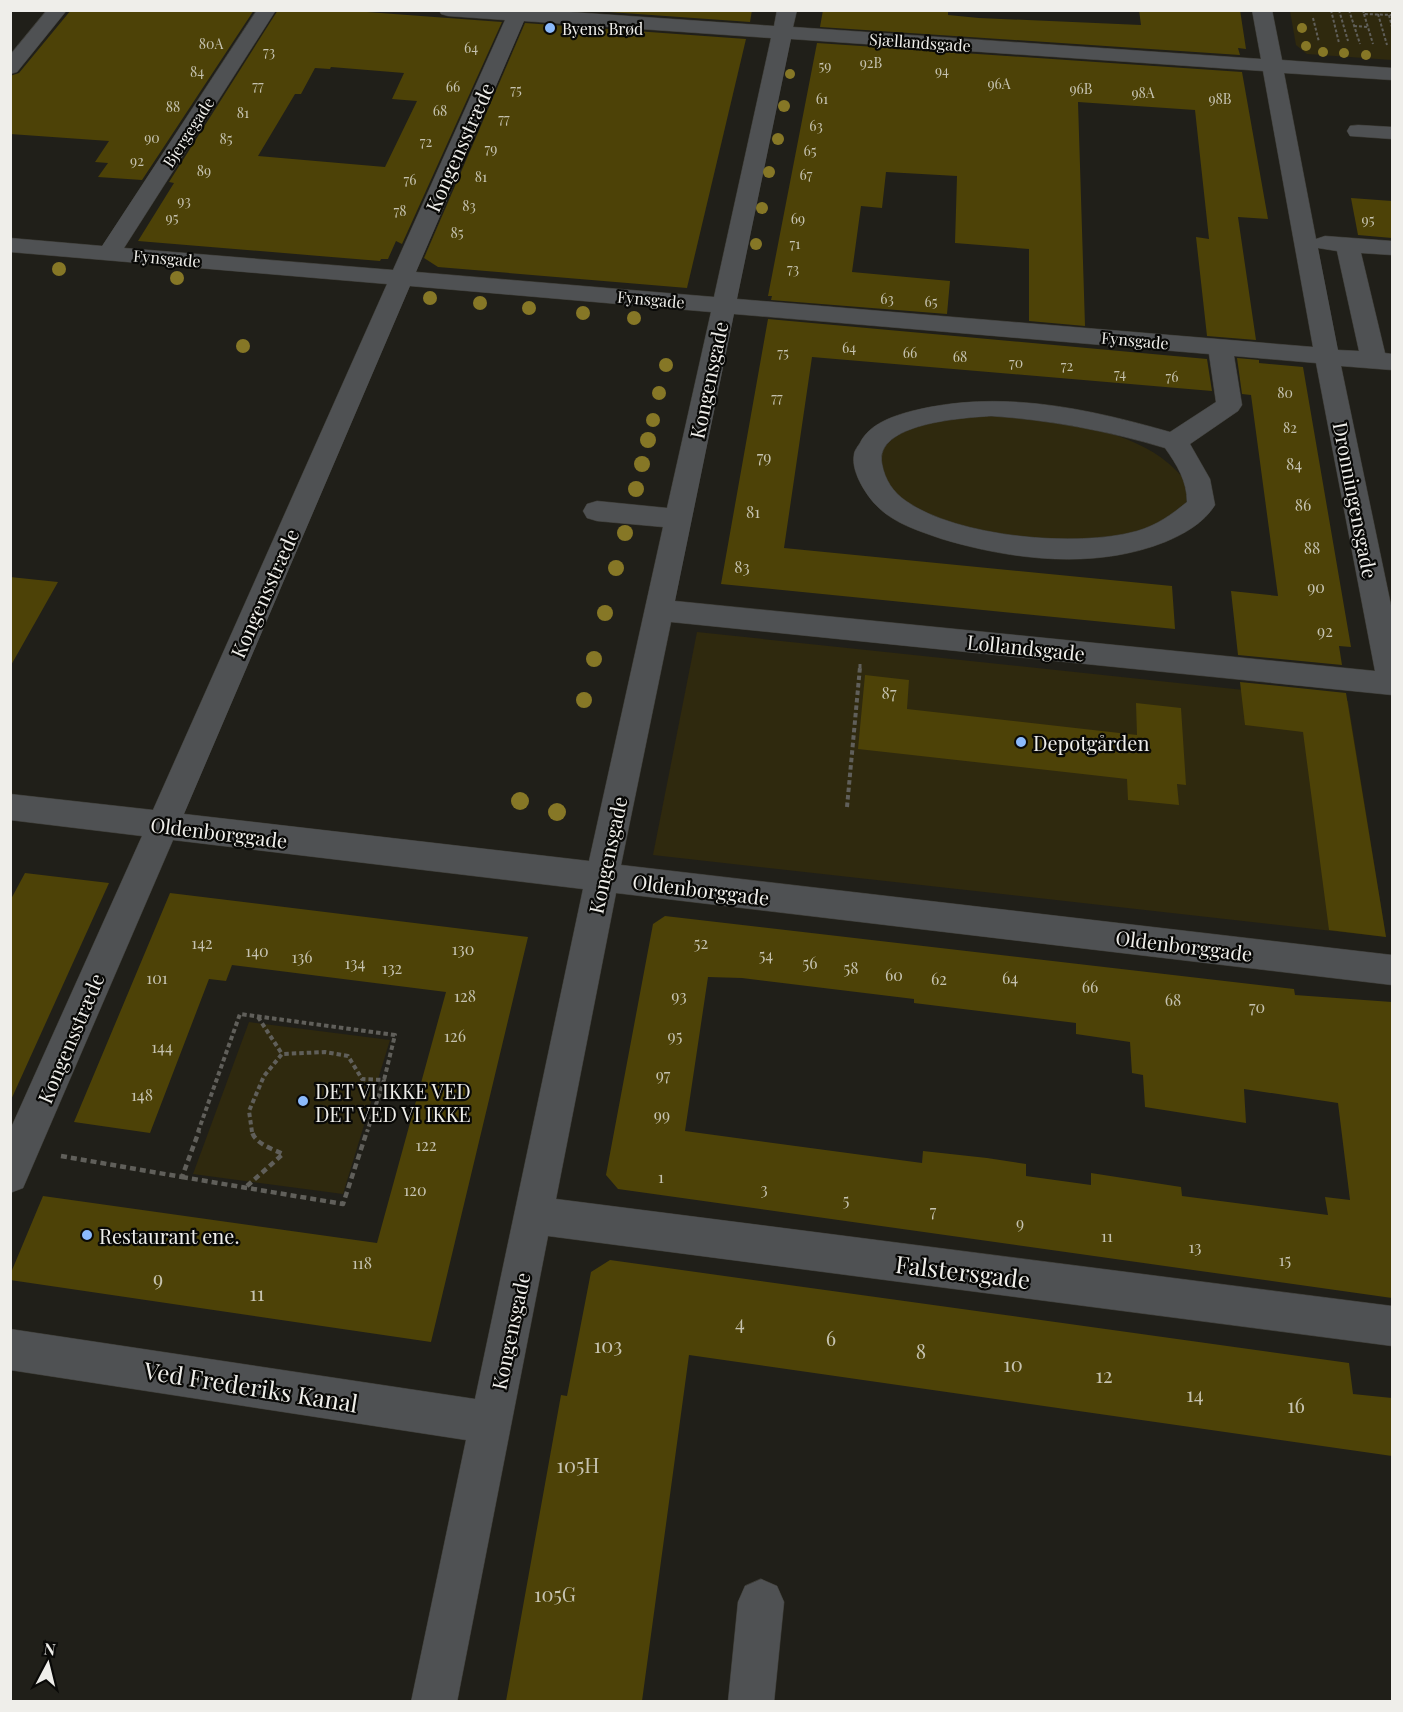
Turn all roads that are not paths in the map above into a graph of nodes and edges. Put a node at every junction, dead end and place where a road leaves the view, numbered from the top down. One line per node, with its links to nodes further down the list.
1 (58, 10): 8 (street)
2 (267, 10): 16 (street, Bjergegade)
3 (448, 10): 5 (street, Sjællandsgade)
4 (1262, 10): 7 (street, Dronningensgade)
5 (518, 13): 6 (street, Sjællandsgade); 17 (street, Kongensstræde)
6 (785, 22): 7 (street, Sjællandsgade); 18 (street, Kongensgade)
7 (1274, 66): 9 (street, Sjællandsgade); 12 (street, Dronningensgade)
8 (10, 68)
9 (1392, 74)
10 (1358, 131): 11 (street)
11 (1392, 134)
12 (1306, 242): 13 (street); 20 (street, Dronningensgade)
13 (1347, 244): 15 (street); 21 (street)
14 (10, 245): 16 (street, Fynsgade)
15 (1392, 248)
16 (109, 253): 17 (street, Fynsgade)
17 (402, 278): 18 (street, Fynsgade); 29 (street, Kongensstræde)
18 (724, 305): 19 (street, Fynsgade); 24 (street, Kongensgade)
19 (1220, 347): 20 (street, Fynsgade); 22 (street)
20 (1327, 357): 21 (street); 26 (street, Dronningensgade)
21 (1383, 362)
22 (1174, 442): 22 (street)
23 (597, 511): 24 (street)
24 (679, 519): 25 (street, Kongensgade)
25 (659, 610): 27 (street, Lollandsgade); 30 (street, Kongensgade)
26 (1392, 679)
27 (1392, 684)
28 (10, 807): 29 (street, Oldenborggade)
29 (163, 825): 30 (street, Oldenborggade); 32 (street, Kongensstræde)
30 (602, 877): 31 (street, Oldenborggade); 34 (street, Kongensgade)
31 (1392, 970)
32 (24, 1112): 33 (street, Kongensstræde)
33 (16, 1162)
34 (534, 1215): 35 (street, Falstersgade); 37 (street, Kongensgade)
35 (1392, 1326)
36 (10, 1349): 37 (street, Ved Frederiks Kanal)
37 (491, 1424): 39 (street, Kongensgade)
38 (761, 1602): 40 (street)
39 (434, 1701)
40 (751, 1701)

